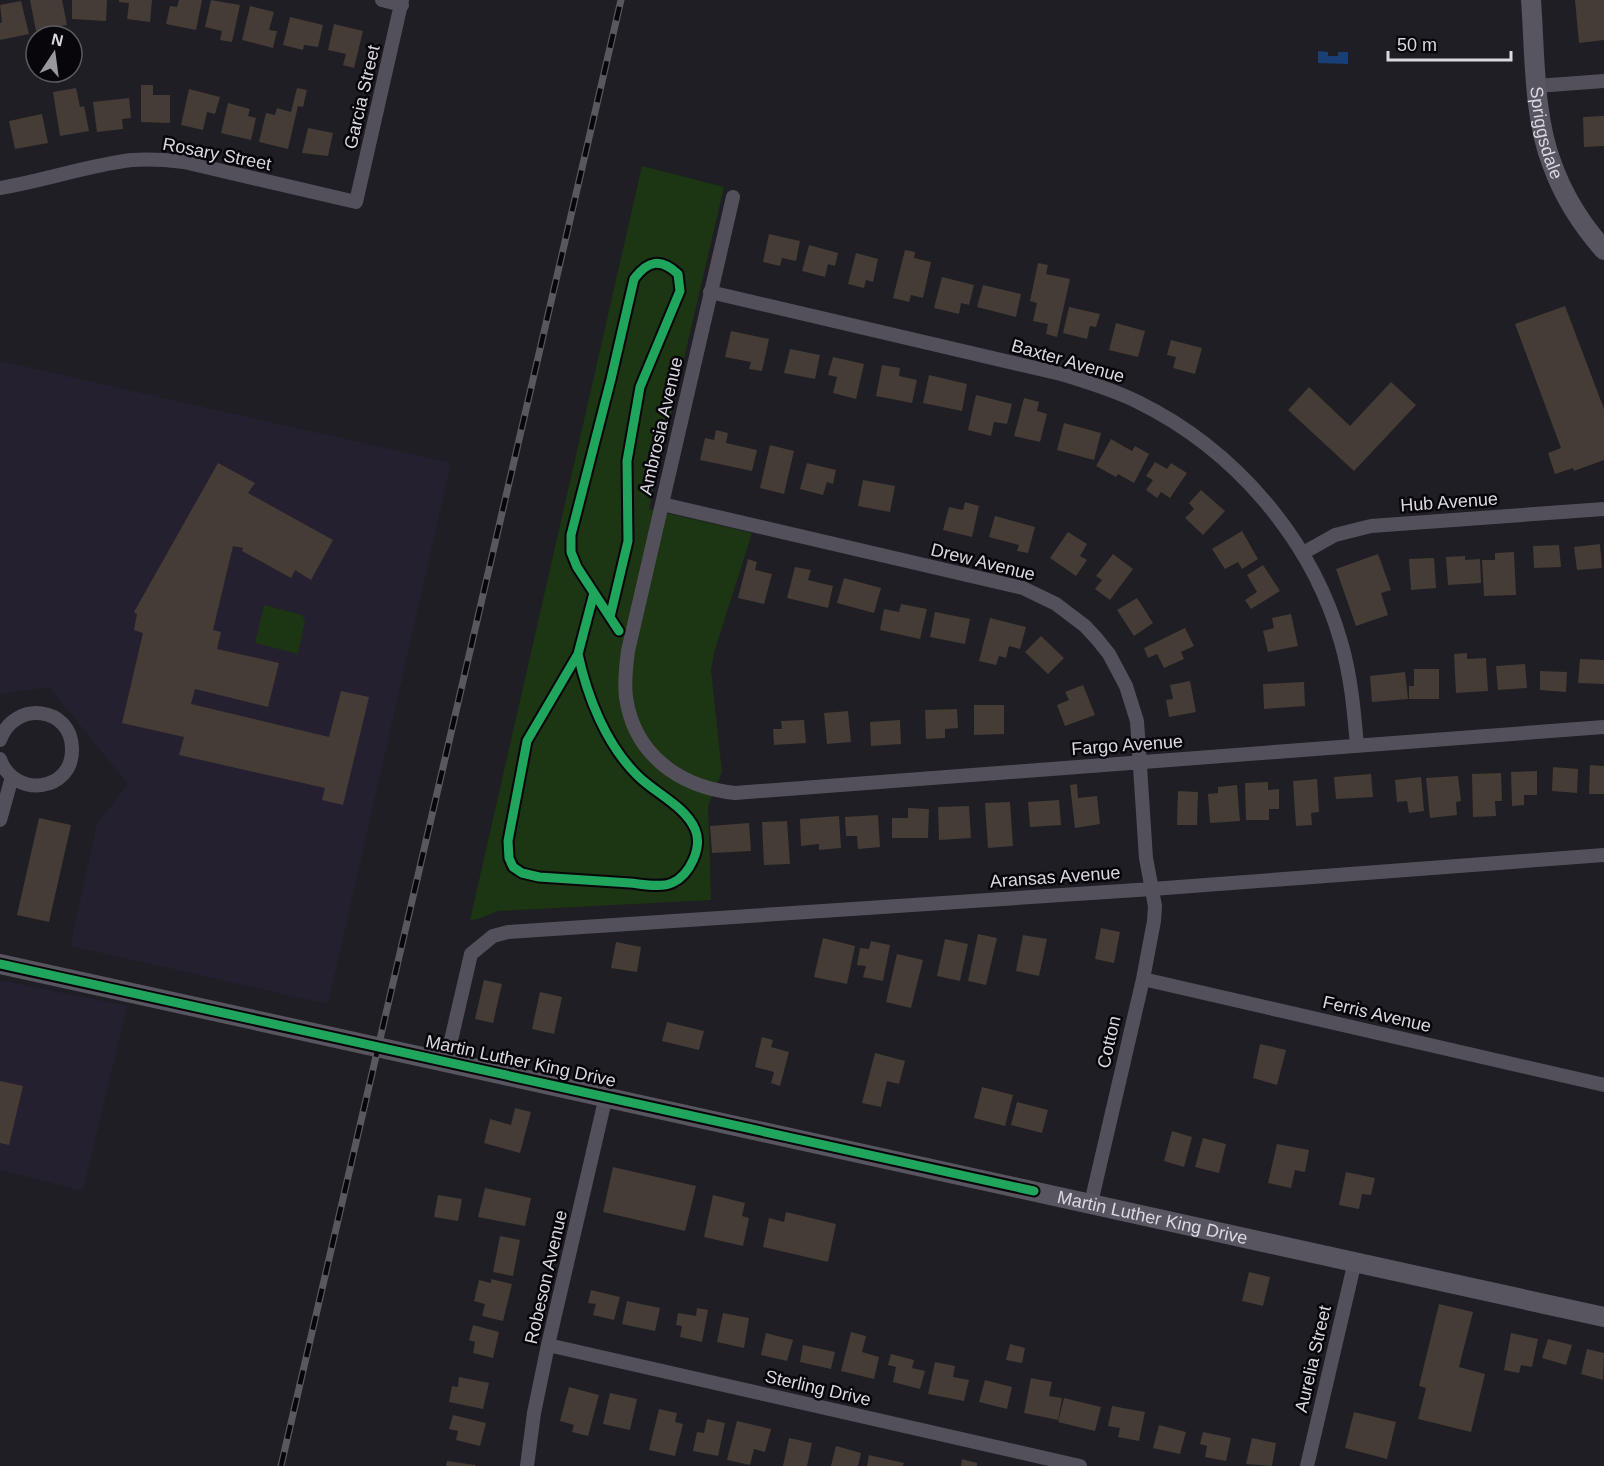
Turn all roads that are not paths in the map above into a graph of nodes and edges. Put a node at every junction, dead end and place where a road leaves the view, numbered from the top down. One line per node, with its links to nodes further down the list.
1 (382, 0): 3 (street)
2 (1531, 0): 5 (main road, Spriggsdale)
3 (402, 2): 8 (street, Garcia Street)
4 (1604, 81): 5 (street)
5 (1537, 86): 9 (main road, Spriggsdale)
6 (0, 188): 8 (street, Rosary Street)
7 (733, 196): 10 (street, Ambrosia Avenue)
8 (356, 202)
9 (1604, 250)
10 (710, 292): 11 (street, Ambrosia Avenue); 13 (street, Baxter Avenue)
11 (662, 504): 19 (street, Drew Avenue); 20 (street, Ambrosia Avenue)
12 (1604, 509): 13 (street, Hub Avenue)
13 (1303, 553): 17 (street, Baxter Avenue)
14 (3, 725): 16 (street); 21 (street)
15 (1604, 727): 17 (street, Fargo Avenue)
16 (0, 740)
17 (1358, 746): 19 (street, Fargo Avenue)
18 (0, 759): 21 (street)
19 (1140, 762): 20 (street, Fargo Avenue); 24 (street, Drew Avenue)
20 (659, 763)
21 (12, 777): 22 (street)
22 (0, 820)
23 (1604, 855): 24 (street, Aransas Avenue)
24 (1152, 889): 26 (street, Cotton); 27 (street, Aransas Avenue)
25 (0, 964): 27 (main road, Martin Luther King Drive)
26 (1143, 979): 28 (street, Ferris Avenue); 30 (street, Cotton)
27 (446, 1062): 29 (main road, Martin Luther King Drive)
28 (1604, 1085)
29 (606, 1096): 30 (main road, Martin Luther King Drive); 33 (street, Robeson Avenue)
30 (1090, 1203): 31 (main road, Martin Luther King Drive)
31 (1355, 1261): 32 (main road, Martin Luther King Drive); 36 (street, Aurelia Street)
32 (1604, 1317)
33 (548, 1345): 34 (street, Robeson Avenue); 35 (street, Sterling Drive)
34 (527, 1466)
35 (1080, 1466)
36 (1307, 1466)

